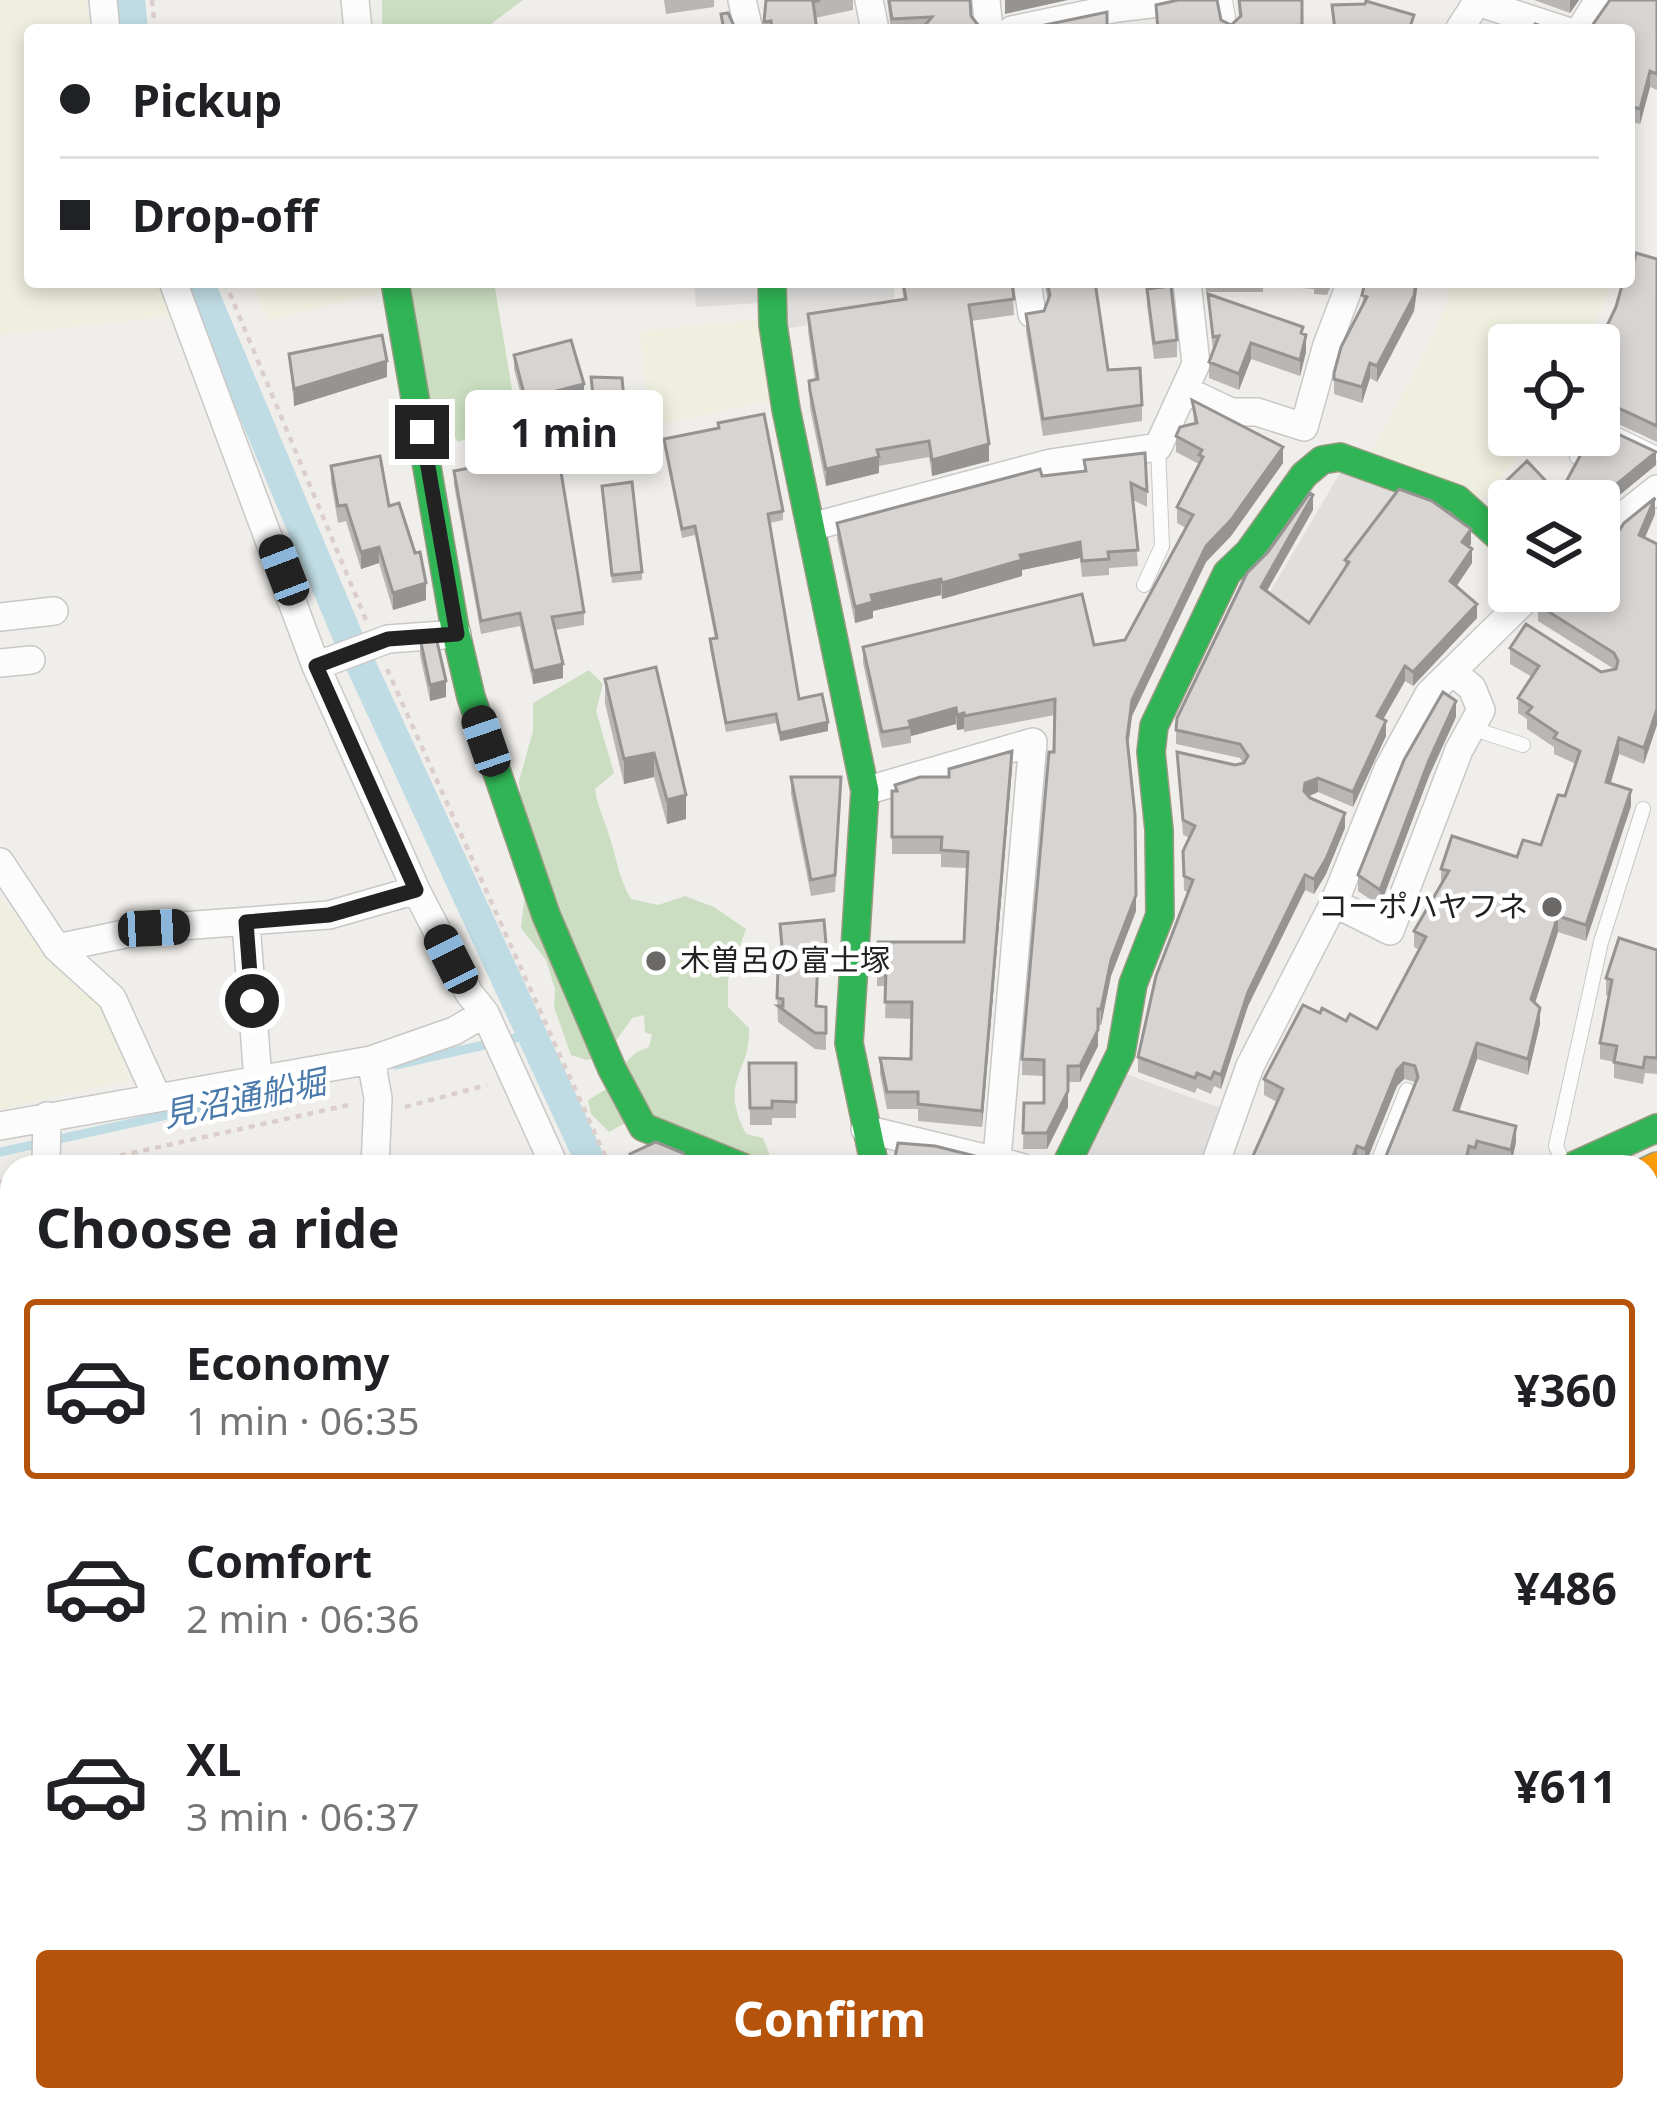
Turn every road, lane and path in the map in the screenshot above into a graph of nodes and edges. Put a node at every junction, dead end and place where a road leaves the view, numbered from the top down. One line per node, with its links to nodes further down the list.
1 (1183, 0): 3 (street)
2 (1477, 1): 5 (street)
3 (1118, 13): 4 (street)
4 (1049, 24)
5 (1546, 24)
6 (175, 288): 31 (street)
7 (227, 288): 29 (path)
8 (396, 288): 28 (street)
9 (772, 288): 22 (street)
10 (1028, 288): 13 (street)
11 (1187, 288): 14 (street)
12 (1350, 288): 15 (street)
13 (1032, 314)
14 (1187, 391): 15 (street); 17 (street)
15 (1231, 412): 19 (street)
16 (1620, 436): 18 (lane)
17 (1158, 447): 22 (street); 24 (lane)
18 (1657, 454)
19 (1322, 460): 23 (street); 63 (street)
20 (1657, 489): 21 (street)
21 (1620, 518)
22 (811, 526): 36 (street)
23 (1488, 527)
24 (1144, 585)
25 (54, 611): 27 (street)
26 (1524, 612): 33 (street)
27 (0, 617)
28 (457, 634): 29 (street); 59 (street)
29 (373, 643): 31 (street); 58 (path)
30 (31, 660): 32 (street)
31 (326, 662): 39 (street)
32 (0, 663)
33 (1454, 673): 34 (street); 40 (street)
34 (1471, 728): 35 (lane); 40 (street)
35 (1523, 745)
36 (866, 791): 53 (street); 62 (street)
37 (1643, 809): 66 (lane)
38 (0, 862): 42 (street)
39 (416, 890): 41 (street); 43 (street)
40 (1334, 904): 64 (street)
41 (246, 922): 42 (street); 46 (street)
42 (58, 948): 48 (street)
43 (485, 1013): 44 (street); 45 (street)
44 (371, 1060): 46 (street); 49 (street)
45 (516, 1078): 49 (path); 57 (street)
46 (258, 1080): 48 (street)
47 (1407, 1090): 65 (lane)
48 (157, 1097): 50 (street)
49 (377, 1105): 55 (path); 56 (street)
50 (47, 1116): 51 (street); 54 (street)
51 (0, 1126)
52 (1657, 1128): 67 (street)
53 (866, 1129): 60 (street); 61 (street)
54 (46, 1155)
55 (129, 1155)
56 (375, 1155)
57 (550, 1155)
58 (605, 1155)
59 (712, 1155)
60 (872, 1155)
61 (975, 1155)
62 (1009, 1155)
63 (1071, 1155)
64 (1218, 1155)
65 (1381, 1155)
66 (1561, 1155)
67 (1595, 1155)

